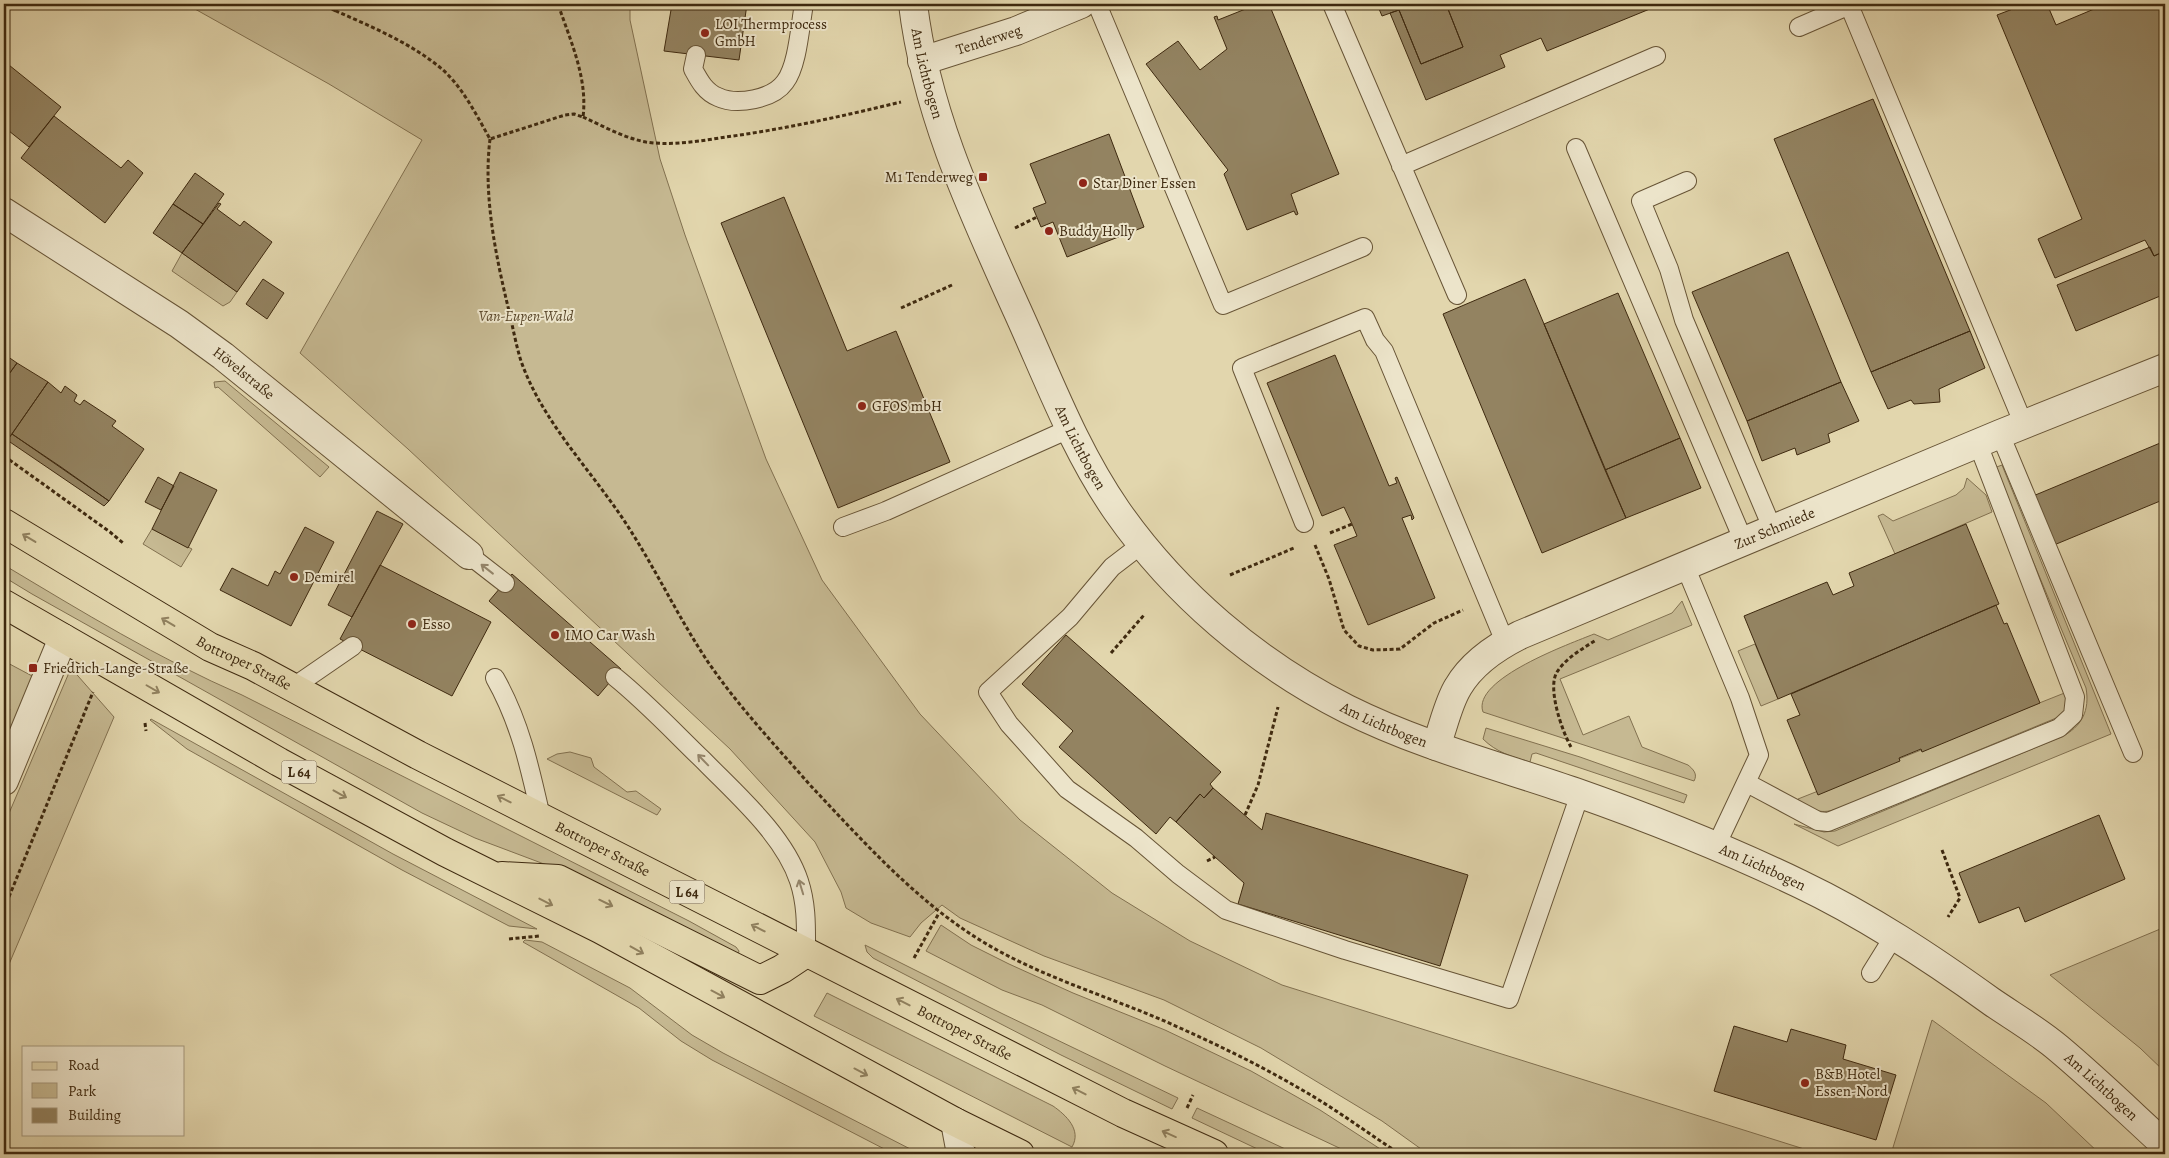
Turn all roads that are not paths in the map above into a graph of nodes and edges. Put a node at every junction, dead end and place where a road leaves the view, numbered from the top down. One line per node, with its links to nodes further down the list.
1 (804, 4): 7 (lane)
2 (913, 4): 9 (street, Am Lichtbogen)
3 (1084, 4): 9 (street, Tenderweg); 14 (lane)
4 (1332, 4): 11 (lane)
5 (1850, 4): 6 (lane); 18 (lane)
6 (1799, 27)
7 (696, 55)
8 (1656, 56): 11 (lane)
9 (922, 60): 17 (street, Am Lichtbogen)
10 (1576, 148): 23 (lane)
11 (1401, 166): 15 (lane)
12 (1687, 181): 22 (lane)
13 (4, 212): 25 (street, Hövelstraße)
14 (1363, 248)
15 (1457, 295)
16 (2165, 368): 18 (street, Zur Schmiede)
17 (1069, 429): 21 (lane); 24 (street, Am Lichtbogen)
18 (2001, 434): 22 (street, Zur Schmiede); 36 (lane); 38 (lane)
19 (4, 522): 34 (main road, Bottroper Straße / L 64, one-way to 19)
20 (1304, 523): 30 (lane)
21 (843, 527)
22 (1773, 530): 23 (street, Zur Schmiede)
23 (1744, 542): 26 (street, Zur Schmiede)
24 (1142, 544): 35 (street, Am Lichtbogen); 39 (lane)
25 (469, 555): 27 (lane, one-way to 25)
26 (1685, 566): 30 (street, Zur Schmiede); 38 (lane)
27 (504, 583)
28 (4, 604): 29 (main road, L 64)
29 (63, 638): 37 (street); 42 (main road, L 64, one-way to 42)
30 (1505, 642): 35 (street, Zur Schmiede)
31 (353, 646): 34 (lane)
32 (614, 677): 44 (lane, one-way to 32)
33 (495, 678): 40 (lane)
34 (292, 688): 40 (main road, Bottroper Straße / L 64, one-way to 34)
35 (1436, 746): 39 (street, Am Lichtbogen)
36 (2133, 753)
37 (4, 781)
38 (1747, 783): 41 (lane)
39 (1580, 794): 41 (street, Am Lichtbogen)
40 (541, 817): 44 (main road, Bottroper Straße / L 64, one-way to 40)
41 (1716, 846): 43 (street, Am Lichtbogen)
42 (494, 876): 44 (main road, one-way to 44); 46 (main road, L 64, one-way to 46)
43 (1894, 936): 45 (lane); 47 (street, Am Lichtbogen)
44 (806, 953): 50 (main road, Bottroper Straße / L 64, one-way to 44)
45 (1871, 973)
46 (955, 1122): 48 (street); 49 (main road, L 64)
47 (2165, 1145)
48 (961, 1154)
49 (1020, 1154)
50 (1214, 1154)

